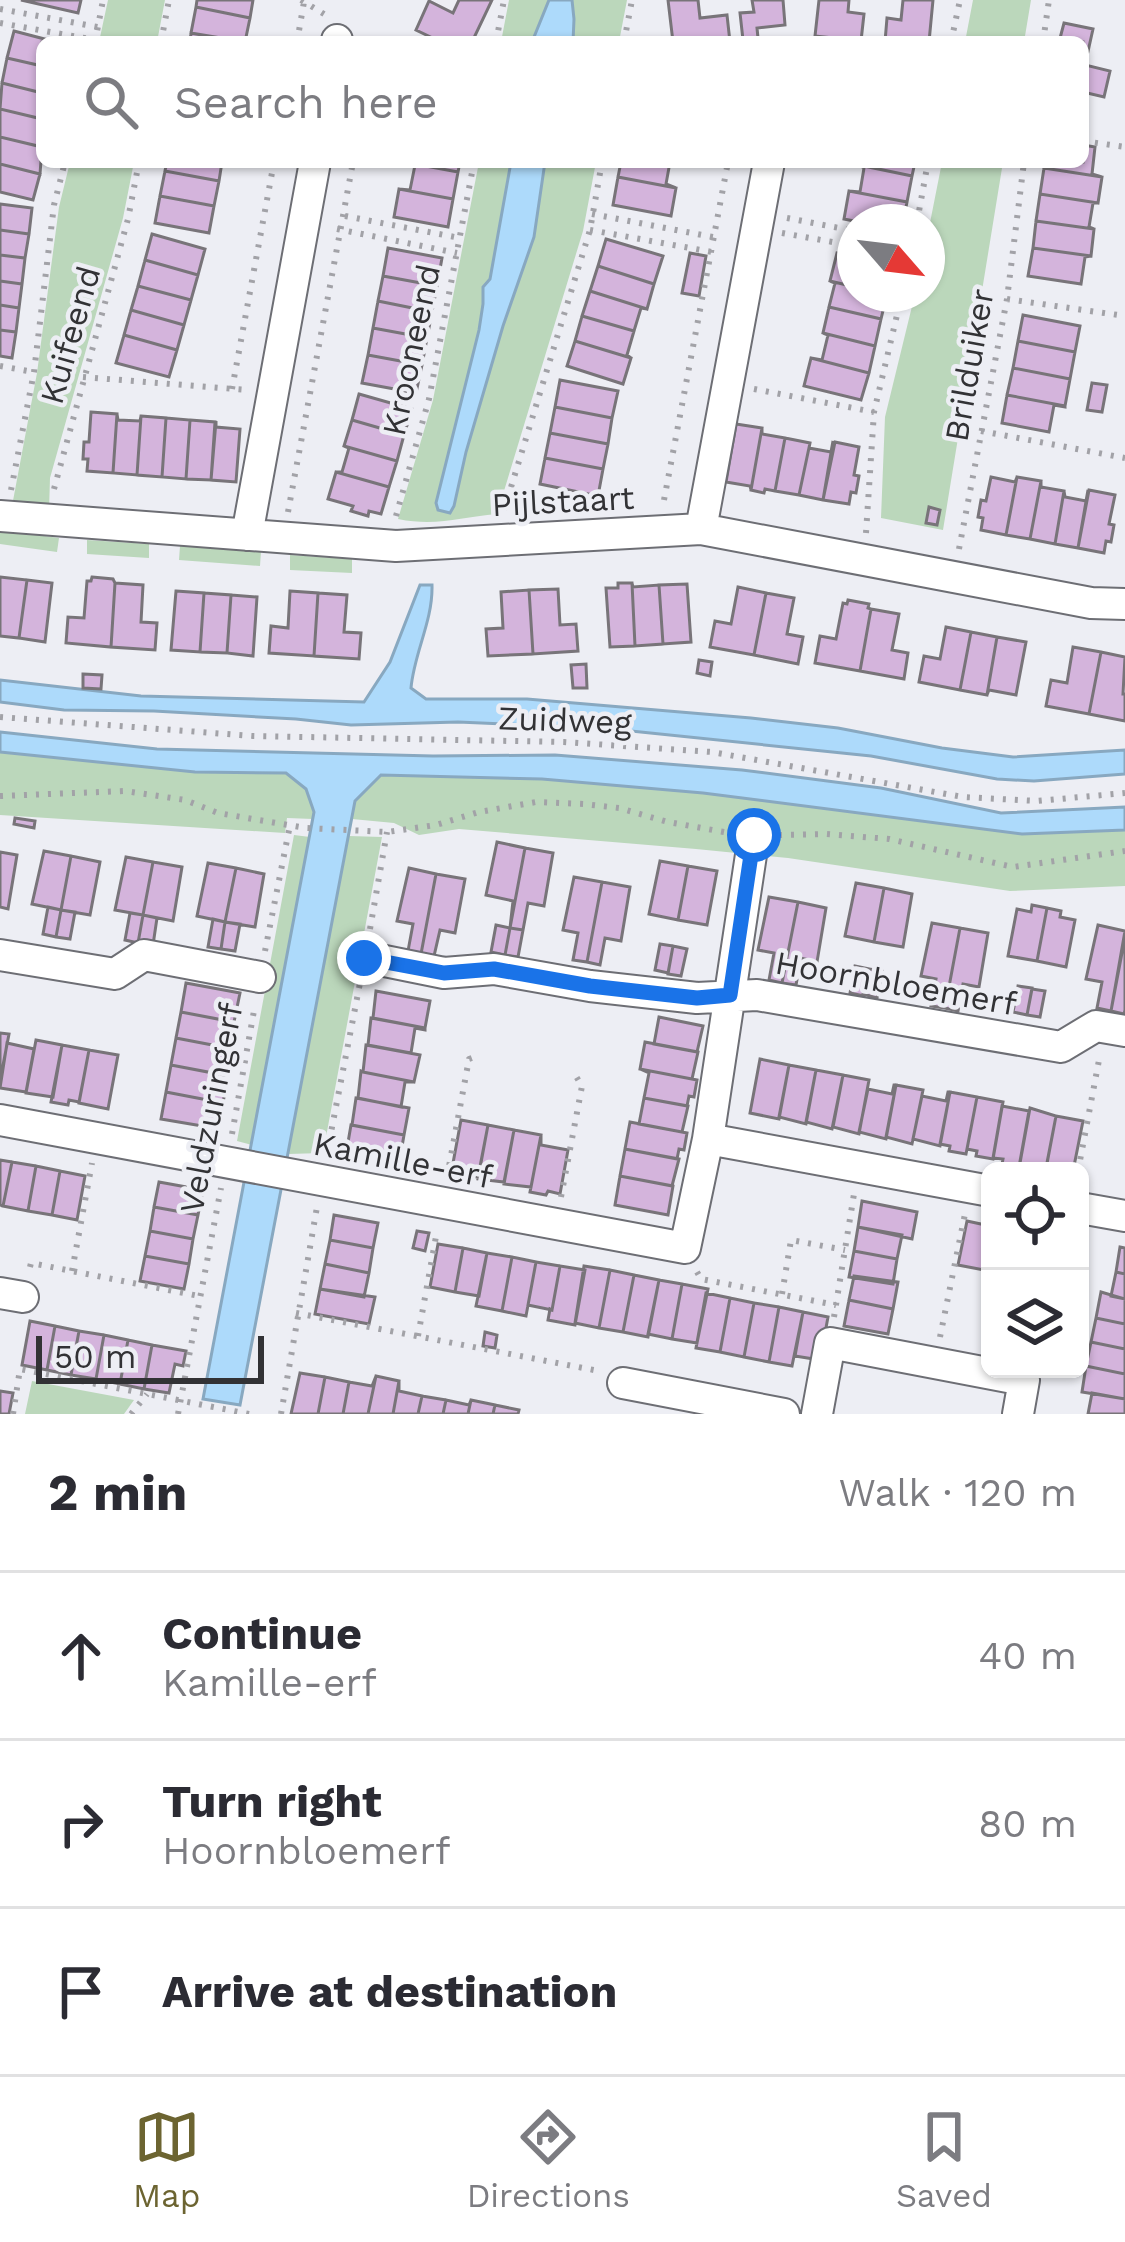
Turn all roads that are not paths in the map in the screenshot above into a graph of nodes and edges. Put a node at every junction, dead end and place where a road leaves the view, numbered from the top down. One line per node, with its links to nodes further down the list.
1 (314, 168): 5 (street)
2 (768, 168): 4 (street)
3 (3, 516): 5 (street, Pijlstaart)
4 (701, 529): 5 (street, Pijlstaart); 7 (street, Pijlstaart)
5 (247, 535)
6 (1125, 572): 7 (street)
7 (1124, 604)
8 (754, 835): 12 (street)
9 (0, 955): 11 (street)
10 (364, 958): 12 (street, Hoornbloemerf)
11 (260, 977)
12 (730, 995): 13 (street, Hoornbloemerf); 15 (street)
13 (1115, 1029)
14 (0, 1120): 15 (street, Kamille-erf)
15 (708, 1139): 16 (street)
16 (980, 1189)
17 (1089, 1210): 18 (street)
18 (1125, 1216)
19 (622, 1383): 20 (street)
20 (784, 1414)
21 (818, 1414): 22 (street)
22 (1018, 1414)

